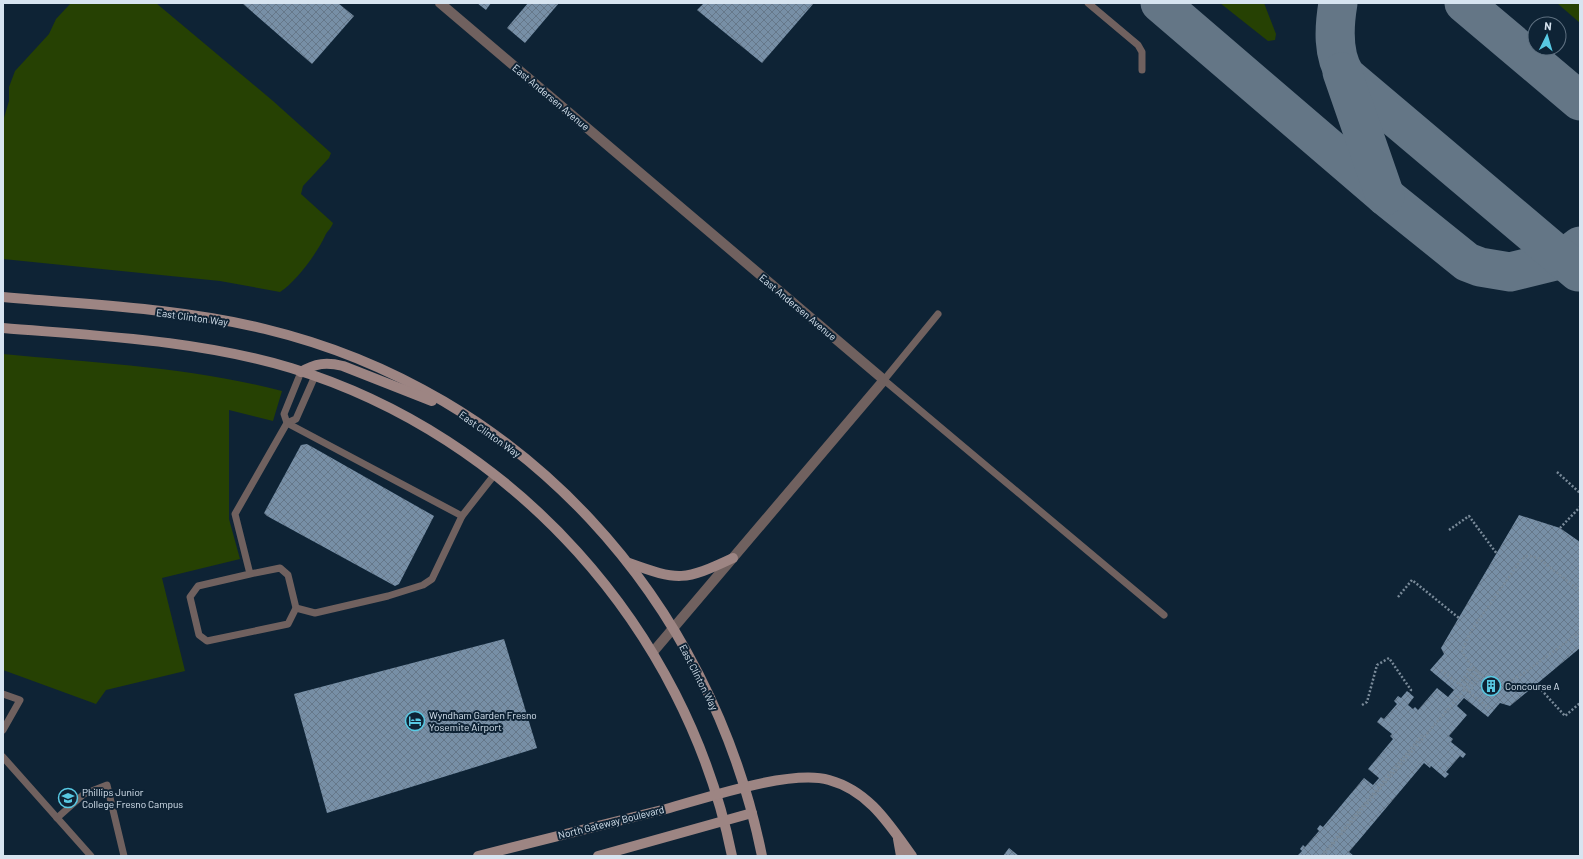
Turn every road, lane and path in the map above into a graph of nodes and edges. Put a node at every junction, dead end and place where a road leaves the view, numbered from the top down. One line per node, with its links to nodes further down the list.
1 (440, 3): 9 (street, East Andersen Avenue)
2 (1088, 3): 3 (lane)
3 (1142, 70)
4 (3, 297): 10 (main road, East Clinton Way)
5 (938, 314): 9 (lane)
6 (3, 328): 7 (main road)
7 (301, 372): 8 (main road); 10 (main road); 11 (lane)
8 (315, 376): 11 (lane); 13 (main road)
9 (884, 380): 20 (street); 26 (lane)
10 (456, 410): 21 (main road, East Clinton Way)
11 (287, 423): 16 (lane); 22 (lane)
12 (1557, 472): 14 (path)
13 (495, 474): 16 (lane); 30 (main road)
14 (1580, 494)
15 (1580, 507): 17 (path)
16 (462, 516): 25 (lane)
17 (1560, 528)
18 (1449, 530): 19 (path)
19 (1497, 554)
20 (733, 558): 21 (main road); 28 (street)
21 (628, 563): 28 (main road, East Clinton Way)
22 (250, 574): 25 (lane); 25 (lane)
23 (1580, 591): 32 (path)
24 (1398, 597): 27 (path)
25 (296, 608)
26 (1164, 615)
27 (1459, 618)
28 (673, 629): 30 (street); 43 (main road, East Clinton Way)
29 (1580, 632): 32 (path)
30 (653, 652): 44 (main road)
31 (1441, 670): 34 (path)
32 (1478, 671): 34 (path); 34 (path); 34 (path)
33 (1536, 684): 37 (path)
34 (1466, 687): 39 (path); 57 (path)
35 (1409, 693): 38 (path)
36 (3, 694): 40 (lane)
37 (1580, 703)
38 (1362, 705)
39 (1489, 708)
40 (3, 730)
41 (1422, 735): 57 (path)
42 (3, 757): 46 (lane)
43 (744, 789): 44 (main road, North Gateway Boulevard); 45 (main road, East Clinton Way); 48 (main road, North Gateway Boulevard)
44 (716, 795): 47 (main road); 51 (main road, North Gateway Boulevard)
45 (752, 813): 47 (main road); 54 (main road, East Clinton Way)
46 (58, 818): 49 (lane); 50 (lane)
47 (723, 821): 52 (main road); 53 (main road)
48 (897, 836): 55 (main road); 56 (main road, North Gateway Boulevard)
49 (91, 856)
50 (124, 856)
51 (478, 856)
52 (598, 856)
53 (732, 856)
54 (762, 856)
55 (901, 856)
56 (912, 856)
57 (1322, 856)

